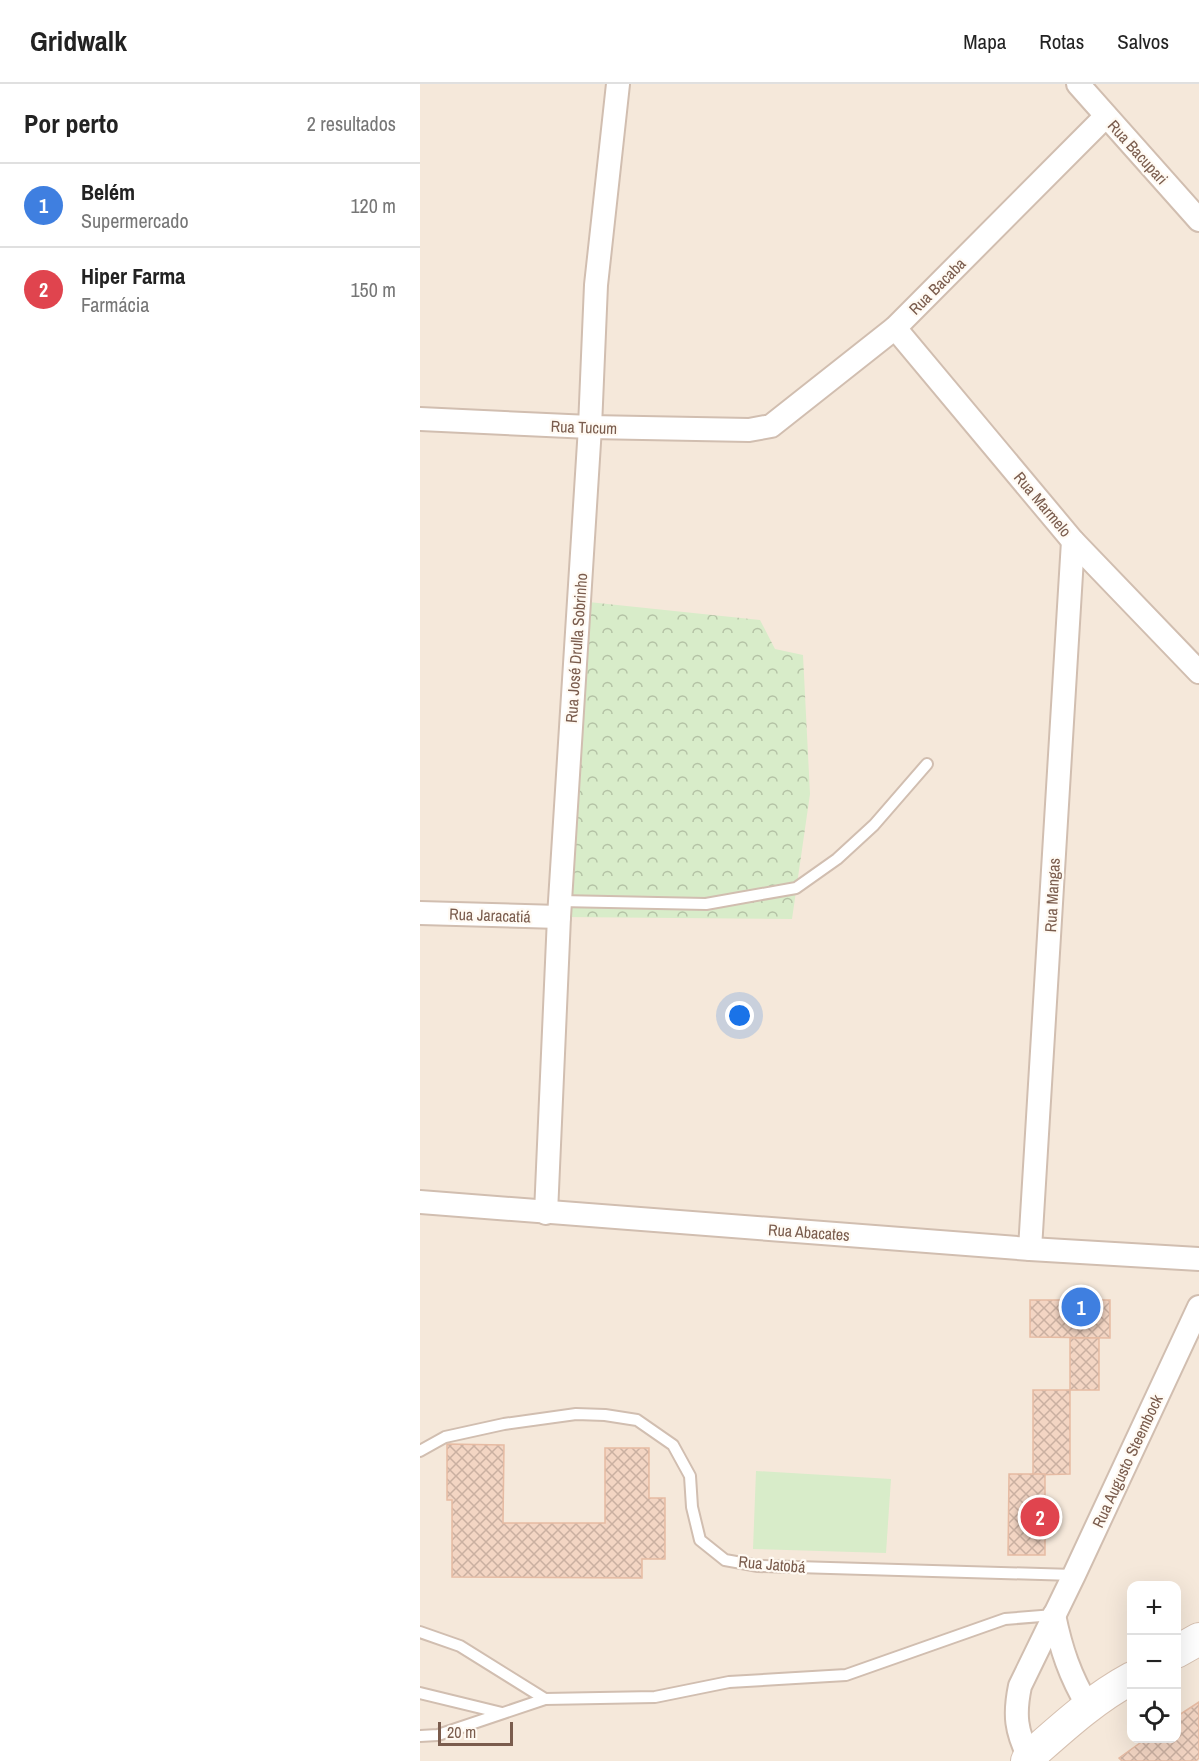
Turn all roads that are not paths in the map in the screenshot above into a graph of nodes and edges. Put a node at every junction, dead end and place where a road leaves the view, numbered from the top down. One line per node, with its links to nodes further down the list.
1 (618, 84): 7 (street, Rua José Drulla Sobrinho)
2 (1078, 84): 3 (street, Rua Bacupari)
3 (1106, 116): 4 (street, Rua Bacupari); 5 (street, Rua Bacaba)
4 (1199, 220)
5 (895, 328): 8 (street, Rua Bacaba); 9 (street, Rua Marmelo)
6 (420, 419): 7 (street, Rua Tucum)
7 (590, 427): 8 (street, Rua Tucum); 12 (street, Rua José Drulla Sobrinho)
8 (748, 430)
9 (1073, 541): 10 (street, Rua Marmelo); 16 (street, Rua Mangas)
10 (1199, 672)
11 (927, 764): 12 (lane)
12 (560, 909): 13 (street, Rua Jaracatiá); 15 (street, Rua José Drulla Sobrinho)
13 (420, 914)
14 (420, 1202): 15 (street, Rua Abacates)
15 (546, 1212): 16 (street, Rua Abacates)
16 (1030, 1249): 17 (street, Rua Abacates)
17 (1199, 1259)
18 (1199, 1307): 20 (street, Rua Augusto Steembock)
19 (420, 1451): 20 (lane, Rua Jatobá)
20 (1074, 1575): 21 (street, Rua Augusto Steembock)
21 (1054, 1615): 27 (lane); 28 (street); 31 (street, Rua Augusto Steembock)
22 (420, 1632): 27 (lane)
23 (1199, 1639): 24 (main road)
24 (1181, 1649)
25 (1127, 1680): 28 (main road)
26 (420, 1693): 29 (lane)
27 (545, 1699): 29 (lane)
28 (1088, 1706): 31 (main road)
29 (503, 1713): 30 (lane)
30 (420, 1736)
31 (1028, 1759)

